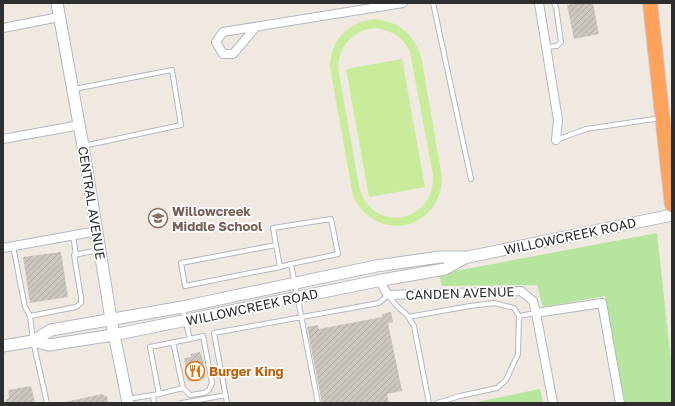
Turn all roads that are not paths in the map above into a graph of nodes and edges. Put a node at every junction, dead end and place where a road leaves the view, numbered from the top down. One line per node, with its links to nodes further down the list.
1 (57, 3): 7 (main road, CENTRAL AVENUE)
2 (403, 3): 8 (street)
3 (432, 3): 17 (lane)
4 (539, 3): 10 (street)
5 (554, 3): 10 (lane)
6 (650, 3): 12 (highway)
7 (59, 17): 9 (street); 11 (main road, CENTRAL AVENUE)
8 (256, 27): 8 (street)
9 (3, 28)
10 (546, 47): 15 (street)
11 (73, 89): 13 (main road, CENTRAL AVENUE); 16 (lane)
12 (662, 118): 15 (lane); 18 (highway)
13 (80, 125): 14 (street); 16 (main road, CENTRAL AVENUE)
14 (3, 139)
15 (556, 140)
16 (83, 146): 20 (main road, CENTRAL AVENUE)
17 (471, 179)
18 (672, 205)
19 (672, 215): 27 (main road, WILLOWCREEK ROAD)
20 (97, 231): 21 (street); 25 (main road, CENTRAL AVENUE)
21 (73, 235): 23 (street); 26 (lane)
22 (276, 245): 28 (lane); 29 (lane); 29 (lane)
23 (14, 246): 24 (street); 36 (lane)
24 (3, 248)
25 (100, 250): 26 (lane); 40 (main road, CENTRAL AVENUE)
26 (76, 255): 36 (lane)
27 (468, 257): 30 (main road, WILLOWCREEK ROAD); 31 (main road, WILLOWCREEK ROAD)
28 (291, 264): 29 (lane); 31 (lane)
29 (280, 267)
30 (382, 280): 32 (street, CANDEN AVENUE); 33 (main road, WILLOWCREEK ROAD)
31 (295, 284): 33 (lane); 34 (main road, WILLOWCREEK ROAD)
32 (388, 295): 35 (street, CANDEN AVENUE); 37 (lane); 39 (lane)
33 (298, 298): 37 (lane); 41 (main road, WILLOWCREEK ROAD)
34 (182, 307): 40 (main road, WILLOWCREEK ROAD); 41 (lane)
35 (536, 313): 38 (lane); 59 (street, CANDEN AVENUE); 60 (street)
36 (30, 316): 44 (lane)
37 (302, 316): 50 (lane); 56 (lane)
38 (519, 316): 39 (lane); 58 (lane)
39 (408, 317): 57 (lane)
40 (110, 320): 42 (main road, CENTRAL AVENUE); 44 (main road, WILLOWCREEK ROAD)
41 (184, 321): 42 (main road, WILLOWCREEK ROAD); 43 (lane)
42 (113, 335): 44 (main road, WILLOWCREEK ROAD); 51 (main road, CENTRAL AVENUE)
43 (190, 339): 45 (lane); 47 (lane)
44 (33, 341): 46 (main road, WILLOWCREEK ROAD); 52 (lane)
45 (174, 342): 47 (lane); 48 (lane)
46 (3, 346)
47 (183, 388): 48 (lane)
48 (159, 394): 49 (lane)
49 (153, 395): 51 (lane); 53 (lane)
50 (226, 395): 54 (lane); 55 (lane)
51 (127, 401)
52 (47, 403)
53 (154, 403)
54 (182, 403)
55 (227, 403)
56 (318, 403)
57 (429, 403)
58 (436, 403)
59 (553, 403)
60 (620, 403)

